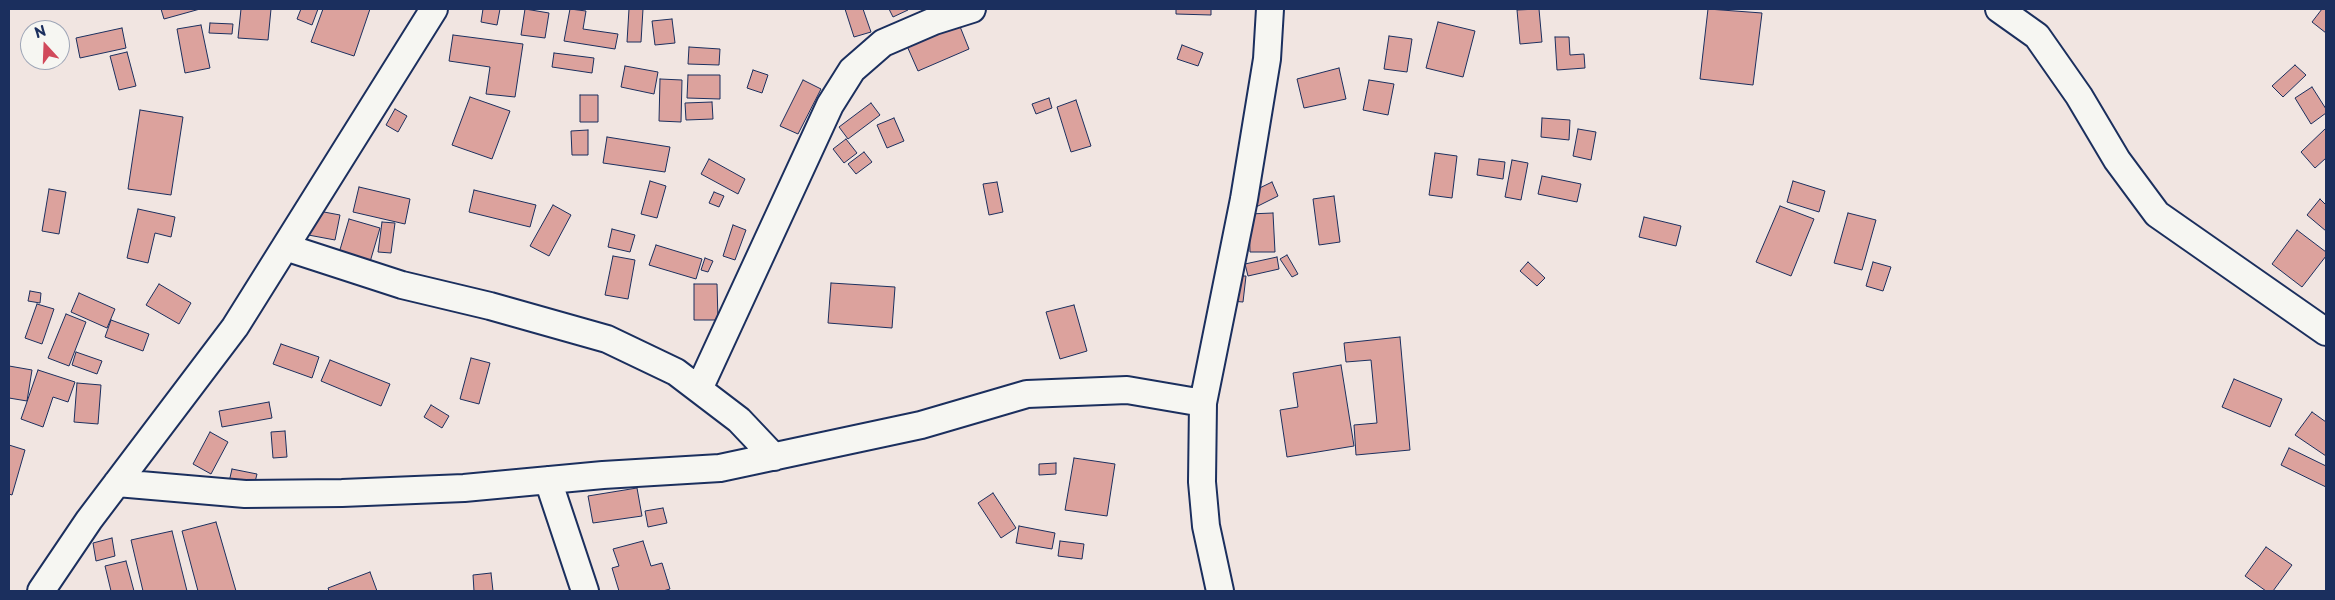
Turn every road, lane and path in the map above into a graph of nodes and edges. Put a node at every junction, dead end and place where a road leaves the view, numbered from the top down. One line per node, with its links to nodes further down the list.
1 (434, 9): 5 (street)
2 (972, 9): 7 (street)
3 (1270, 9): 8 (street)
4 (2000, 9): 6 (street)
5 (285, 247): 7 (street); 11 (street)
6 (2326, 332)
7 (699, 390): 9 (street)
8 (1203, 403): 9 (street); 14 (street)
9 (774, 457): 10 (street)
10 (548, 480): 11 (street); 13 (street)
11 (117, 483): 12 (street)
12 (41, 591)
13 (585, 591)
14 (1220, 591)

